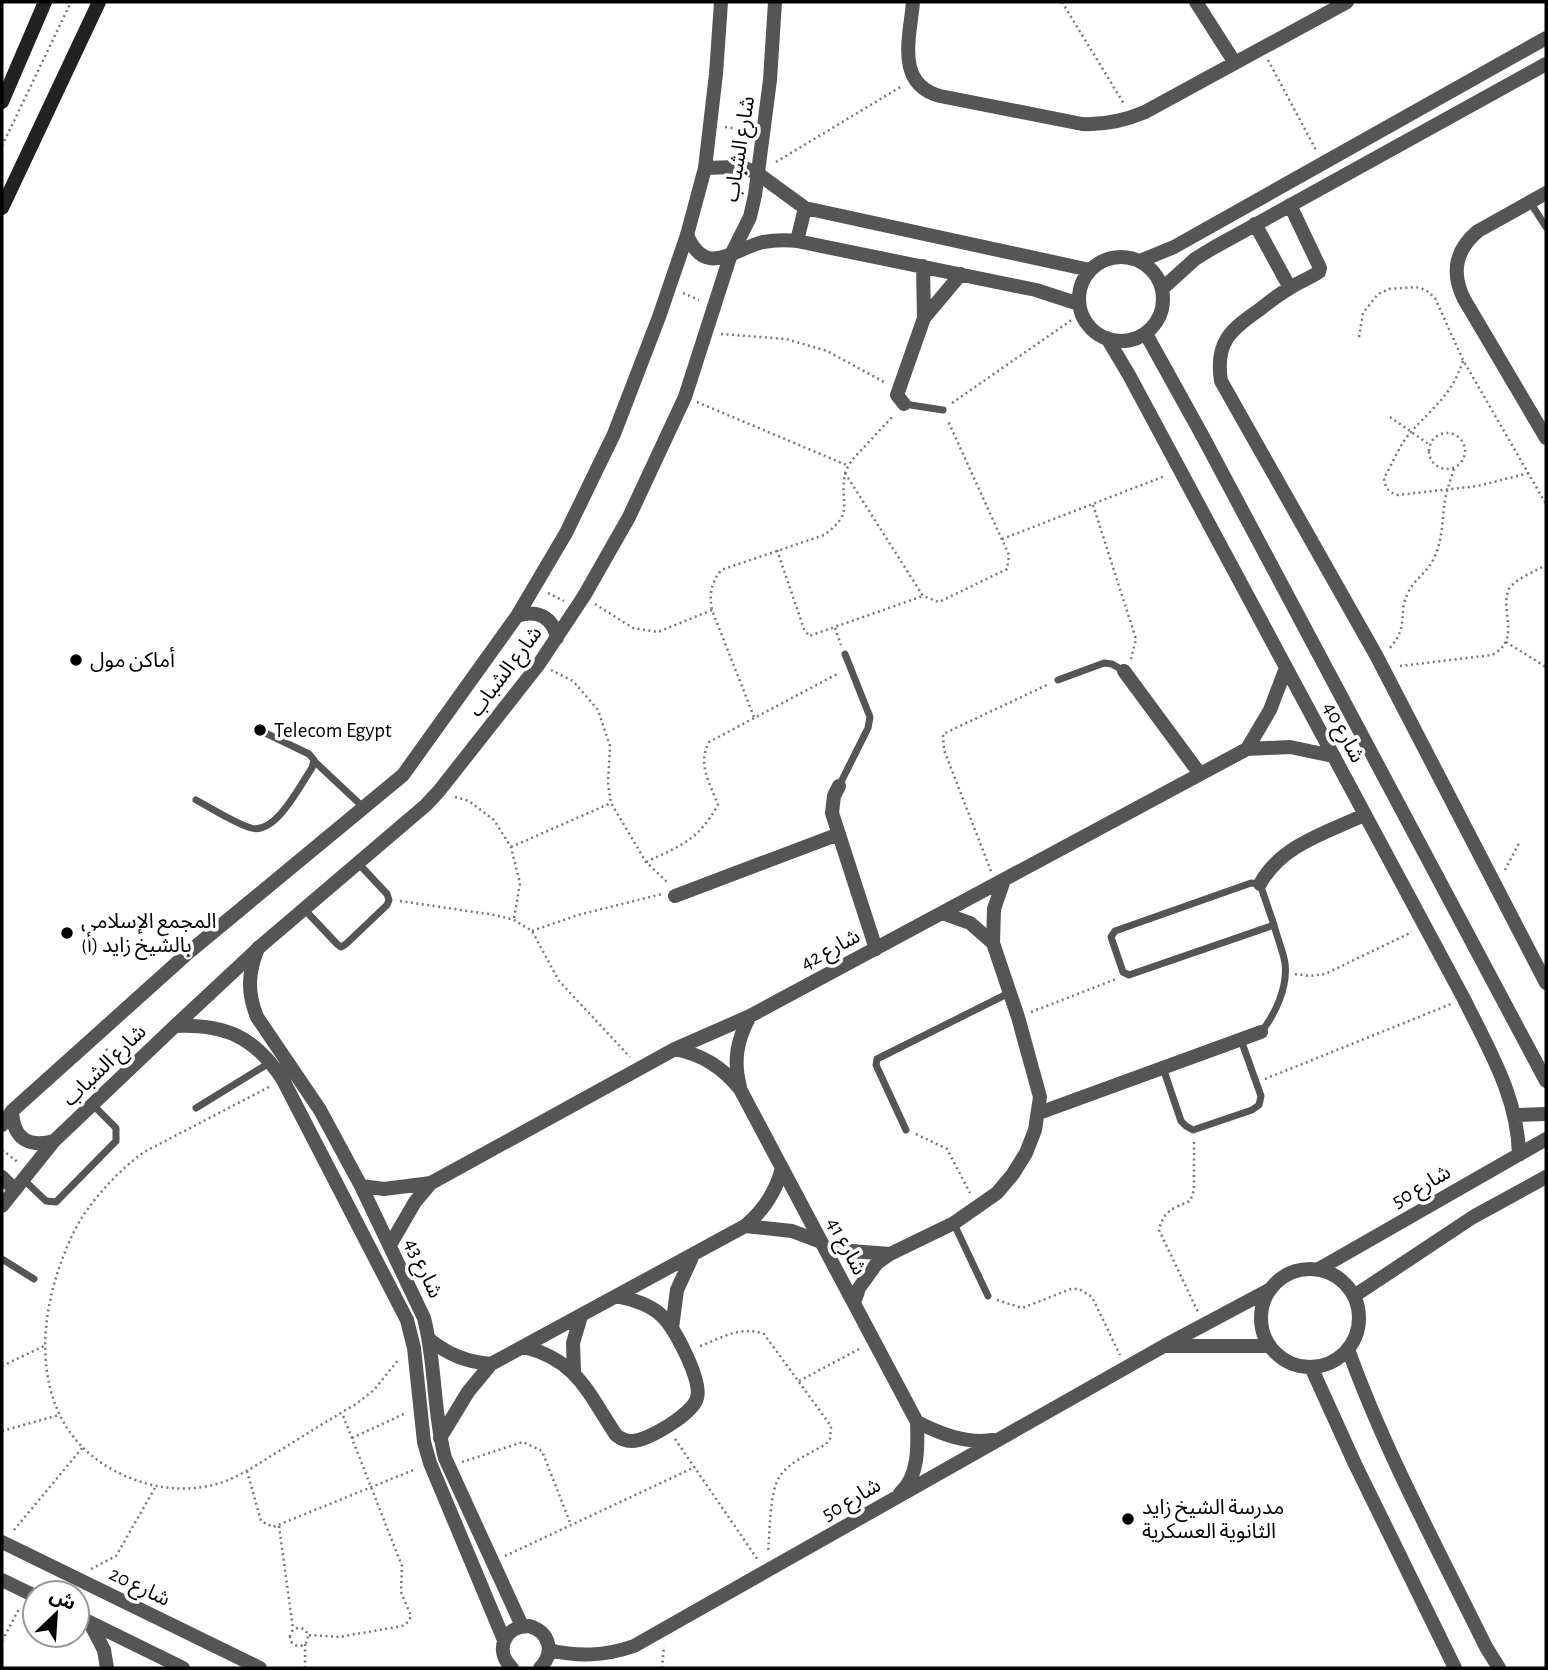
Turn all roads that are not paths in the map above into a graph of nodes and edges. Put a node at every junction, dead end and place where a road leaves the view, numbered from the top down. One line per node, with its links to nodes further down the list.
1 (45, 2): 11 (main road)
2 (99, 2): 17 (main road)
3 (721, 2): 12 (street, شارع الشباب)
4 (775, 2): 13 (street, شارع الشباب)
5 (912, 2): 9 (street)
6 (1196, 2): 9 (street)
7 (1347, 2): 9 (street)
8 (1546, 38): 24 (street)
9 (1235, 63)
10 (1546, 64): 16 (street)
11 (2, 102)
12 (705, 168): 13 (street); 21 (street, شارع الشباب)
13 (757, 173): 18 (street); 23 (street, شارع الشباب)
14 (1546, 193): 15 (street)
15 (1530, 202): 20 (lane); 36 (street)
16 (1290, 205): 19 (street); 29 (street)
17 (2, 208)
18 (806, 208): 22 (street); 26 (street)
19 (1255, 224): 28 (street); 29 (street)
20 (1546, 227)
21 (687, 235): 23 (street); 37 (street, شارع الشباب)
22 (797, 241): 23 (street); 25 (street)
23 (730, 257): 38 (street, شارع الشباب)
24 (1140, 261): 26 (street); 28 (street)
25 (923, 266): 27 (street); 31 (street)
26 (1090, 270): 30 (street)
27 (961, 274): 30 (street); 31 (street)
28 (1163, 288): 32 (street)
29 (1290, 288): 63 (street)
30 (1081, 309): 33 (street)
31 (924, 318): 34 (street)
32 (1146, 334): 33 (street); 72 (street, شارع 40)
33 (1107, 338): 40 (street, شارع 40)
34 (901, 396): 35 (lane)
35 (943, 410)
36 (1546, 438)
37 (517, 617): 38 (street); 50 (street, شارع الشباب)
38 (557, 638): 53 (street, شارع الشباب)
39 (845, 654): 48 (lane)
40 (1286, 668): 44 (street); 45 (street, شارع 40)
41 (1124, 671): 42 (lane); 47 (street)
42 (1058, 680)
43 (257, 729): 46 (lane)
44 (1247, 749): 45 (street, شارع 42); 47 (street, شارع 42)
45 (1333, 756): 51 (street, شارع 40)
46 (314, 760): 49 (lane); 50 (lane)
47 (1200, 774): 54 (street, شارع 42)
48 (839, 786): 52 (street)
49 (196, 800)
50 (363, 807): 76 (street, شارع الشباب)
51 (1364, 815): 55 (street); 79 (street, شارع 40)
52 (839, 834): 56 (street); 62 (street)
53 (358, 863): 57 (street, شارع الشباب); 57 (lane)
54 (1000, 882): 58 (street, شارع 42); 60 (street)
55 (1260, 884): 59 (lane); 59 (lane)
56 (677, 895)
57 (303, 909): 61 (street, شارع الشباب)
58 (942, 913): 60 (street); 62 (street, شارع 42)
59 (1274, 925): 67 (lane)
60 (992, 943): 64 (street)
61 (258, 948): 66 (street, شارع الشباب); 90 (street, شارع 43)
62 (876, 948): 65 (street, شارع 42)
63 (1546, 983)
64 (1010, 993): 77 (street); 81 (lane)
65 (750, 1016): 69 (street, شارع 42); 73 (street, شارع 41)
66 (175, 1026): 70 (street, شارع 43); 74 (street, شارع الشباب)
67 (1261, 1032): 68 (street)
68 (1241, 1040): 71 (street); 71 (lane)
69 (675, 1049): 73 (street, شارع 41); 89 (street, شارع 42)
70 (271, 1062): 75 (lane); 120 (street, شارع 43)
71 (1163, 1068): 77 (street)
72 (1546, 1081)
73 (740, 1089): 85 (street, شارع 41)
74 (93, 1105): 83 (street, شارع الشباب); 88 (lane)
75 (196, 1108)
76 (12, 1111): 80 (street, شارع الشباب); 83 (street)
77 (1039, 1113): 92 (street)
78 (1546, 1114): 79 (street)
79 (1515, 1115): 84 (street, شارع 40)
80 (2, 1125)
81 (906, 1130)
82 (1546, 1139): 84 (street, شارع 50)
83 (54, 1141): 88 (street, شارع الشباب)
84 (1519, 1155): 99 (street, شارع 50)
85 (782, 1168): 93 (street); 95 (street, شارع 41)
86 (2, 1177): 88 (street)
87 (1546, 1177): 104 (street)
88 (23, 1180): 91 (street, شارع الشباب)
89 (431, 1183): 90 (street, شارع 42); 94 (street, شارع 42)
90 (361, 1186): 94 (street, شارع 43)
91 (2, 1206)
92 (954, 1223): 96 (street); 103 (lane)
93 (745, 1226): 95 (street); 97 (street)
94 (390, 1245): 108 (street, شارع 43)
95 (823, 1246): 96 (street); 105 (street, شارع 41)
96 (890, 1254): 105 (street)
97 (692, 1255): 102 (street); 107 (street)
98 (2, 1259): 100 (lane)
99 (1317, 1270): 101 (street); 104 (street)
100 (34, 1279)
101 (1271, 1289): 109 (street, شارع 50); 110 (street)
102 (617, 1296): 106 (street); 107 (street)
103 (988, 1296)
104 (1354, 1296): 112 (street)
105 (854, 1303): 116 (street, شارع 41)
106 (581, 1316): 111 (street); 115 (street)
107 (672, 1328): 115 (street)
108 (430, 1340): 113 (street); 118 (street, شارع 43)
109 (1164, 1346): 110 (street); 117 (street, شارع 50)
110 (1270, 1346): 114 (street)
111 (524, 1347): 113 (street); 115 (street)
112 (1348, 1349): 114 (street); 136 (street)
113 (491, 1364): 118 (street)
114 (1311, 1367): 135 (street)
115 (574, 1371)
116 (917, 1422): 117 (street); 121 (street, شارع 41)
117 (1001, 1438): 121 (street, شارع 50)
118 (440, 1439): 119 (street, شارع 43)
119 (446, 1462): 120 (street); 126 (street, شارع 43)
120 (430, 1463): 128 (street, شارع 43)
121 (891, 1501): 129 (street, شارع 50)
122 (2, 1542): 133 (street, شارع 20)
123 (2, 1580): 124 (street)
124 (21, 1589)
125 (91, 1623): 132 (street)
126 (522, 1626): 128 (street); 129 (street)
127 (91, 1631): 131 (street)
128 (504, 1640): 130 (street, شارع 43)
129 (550, 1650): 134 (street)
130 (506, 1666)
131 (107, 1668)
132 (183, 1668)
133 (260, 1668)
134 (540, 1668)
135 (1455, 1668)
136 (1499, 1668)

